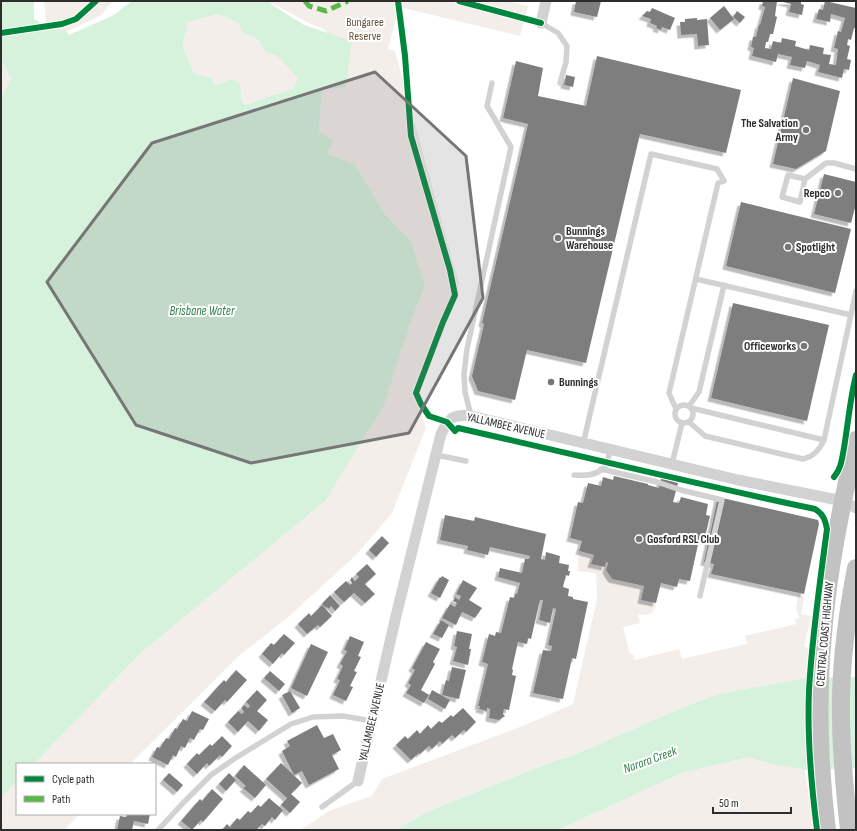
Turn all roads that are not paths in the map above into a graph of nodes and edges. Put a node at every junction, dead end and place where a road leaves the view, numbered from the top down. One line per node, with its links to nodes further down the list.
1 (546, 1): 2 (street)
2 (540, 23): 3 (lane)
3 (560, 83)
4 (492, 84): 13 (lane)
5 (856, 169): 6 (lane)
6 (805, 179): 6 (lane)
7 (696, 279): 8 (lane); 12 (lane); 18 (lane)
8 (724, 285): 10 (lane); 11 (lane)
9 (856, 291): 10 (lane)
10 (851, 315): 16 (lane)
11 (690, 407): 12 (lane); 14 (lane); 16 (lane)
12 (676, 409): 15 (lane)
13 (471, 416): 18 (street, YALLAMBEE AVENUE); 20 (street, YALLAMBEE AVENUE)
14 (689, 422): 15 (lane); 16 (lane)
15 (682, 423): 22 (lane)
16 (824, 440)
17 (856, 440): 25 (highway, CENTRAL COAST HIGHWAY)
18 (583, 444): 19 (street, YALLAMBEE AVENUE)
19 (610, 450): 22 (street, YALLAMBEE AVENUE); 23 (lane)
20 (436, 455): 21 (lane); 29 (street, YALLAMBEE AVENUE)
21 (466, 462)
22 (672, 464): 25 (street, YALLAMBEE AVENUE)
23 (601, 469): 24 (lane); 28 (lane)
24 (574, 475)
25 (849, 505): 33 (highway, CENTRAL COAST HIGHWAY)
26 (856, 568): 27 (highway, CENTRAL COAST HIGHWAY)
27 (854, 589): 34 (highway, CENTRAL COAST HIGHWAY)
28 (700, 596)
29 (372, 721): 30 (street, YALLAMBEE AVENUE); 32 (lane)
30 (358, 781): 31 (lane)
31 (322, 807)
32 (158, 830)
33 (827, 830)
34 (849, 830)

